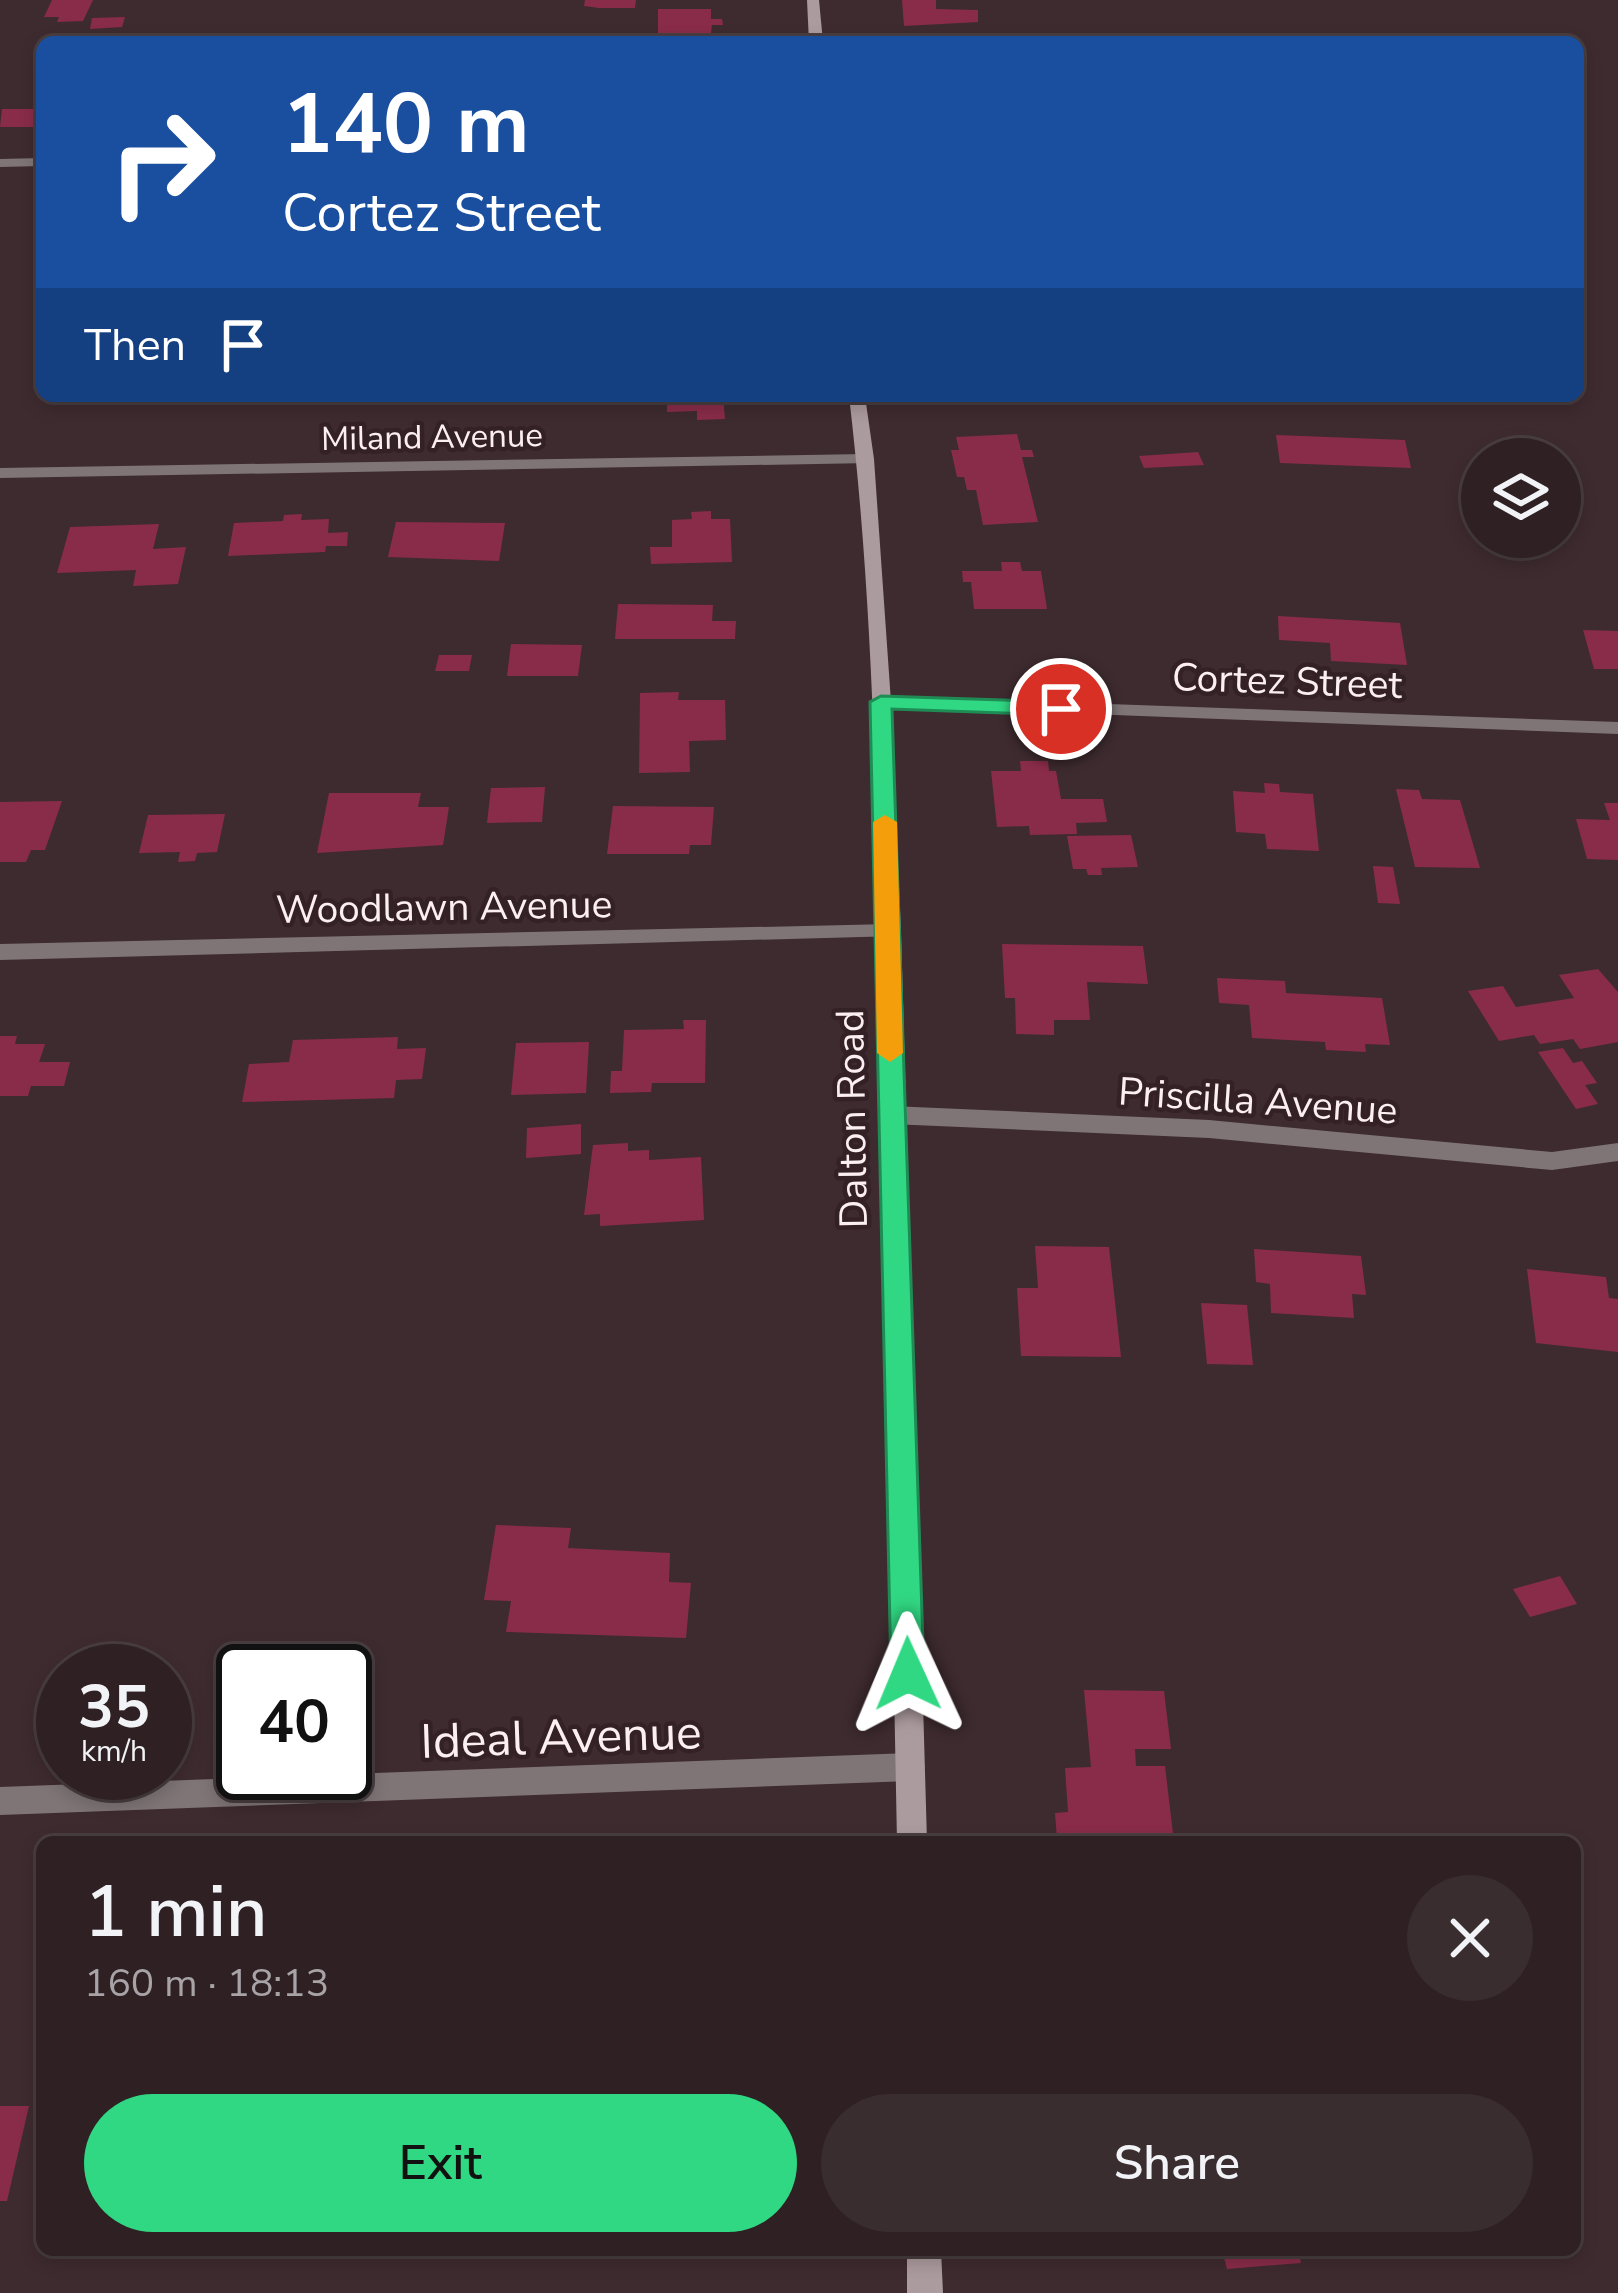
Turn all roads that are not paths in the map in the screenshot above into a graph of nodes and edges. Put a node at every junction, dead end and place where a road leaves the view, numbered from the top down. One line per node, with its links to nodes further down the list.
1 (813, 0): 2 (street)
2 (816, 36)
3 (36, 162): 4 (street)
4 (0, 163)
5 (858, 402): 6 (street, Dalton Road)
6 (866, 459): 7 (street, Miland Avenue); 8 (street, Dalton Road)
7 (0, 473)
8 (881, 702): 9 (street, Cortez Street); 10 (street, Dalton Road)
9 (1618, 728)
10 (890, 931): 11 (street, Woodlawn Avenue); 12 (street, Dalton Road)
11 (0, 952)
12 (891, 1115): 13 (street, Priscilla Avenue); 14 (street, Dalton Road)
13 (1618, 1152)
14 (910, 1767): 15 (street, Ideal Avenue); 16 (street, Dalton Road)
15 (0, 1801)
16 (912, 1836)
17 (924, 2256): 18 (street)
18 (926, 2293)

